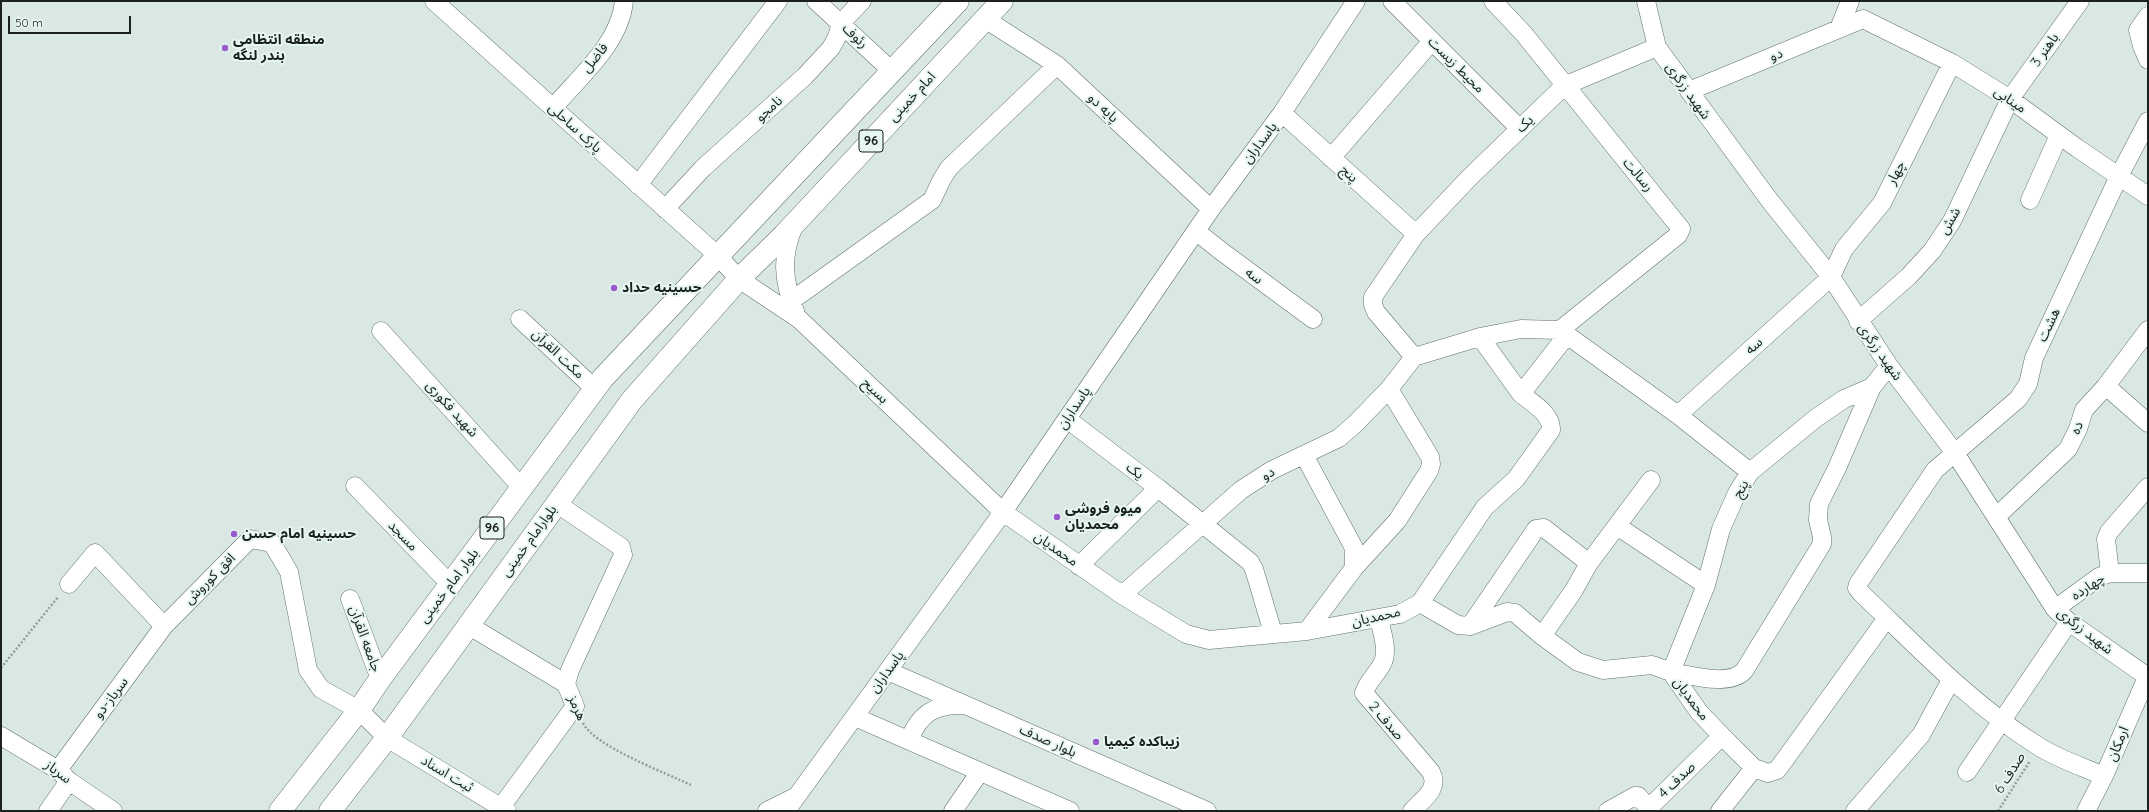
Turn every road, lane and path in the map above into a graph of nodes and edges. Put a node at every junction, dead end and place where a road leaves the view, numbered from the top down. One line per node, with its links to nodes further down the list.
1 (434, 1): 28 (street, پارک ساحلی)
2 (624, 1): 28 (street, فاضل)
3 (778, 1): 35 (street)
4 (816, 1): 17 (street, رئوف)
5 (862, 1): 17 (street, نامجو)
6 (958, 1): 24 (highway, 96)
7 (1002, 1): 15 (highway, امام خمینی / 96)
8 (1356, 1): 29 (street, پاسداران)
9 (1392, 1): 19 (street, محیط زیست)
10 (1493, 1): 25 (street, رسالت)
11 (1646, 1): 20 (street, شهید زرگری)
12 (1850, 1): 18 (street)
13 (2080, 1): 27 (street, باهنر 3)
14 (2148, 16): 21 (street)
15 (985, 19): 23 (street, پایه دو); 40 (highway, امام خمینی / 96)
16 (1863, 20): 18 (street, دو); 22 (street, مینابی)
17 (841, 23): 24 (street, رئوف); 38 (street, نامجو)
18 (1839, 29): 26 (street, دو)
19 (1432, 41): 31 (street, محیط زیست); 33 (street)
20 (1657, 47): 25 (street, یک); 26 (street, شهید زرگری)
21 (2148, 60)
22 (1952, 63): 27 (street, مینابی); 44 (street, چهار)
23 (1057, 65): 39 (street, پایه دو); 46 (street)
24 (893, 72): 43 (highway, 96)
25 (1564, 86): 31 (street, یک); 53 (street, رسالت)
26 (1689, 91): 44 (street, شهید زرگری)
27 (2010, 99): 32 (street, مینابی); 50 (street, شش)
28 (553, 108): 35 (street, پارک ساحلی)
29 (1282, 113): 33 (street, پنج); 39 (street, پاسداران)
30 (2148, 121): 34 (street, هشت)
31 (1520, 129): 42 (street, یک)
32 (2060, 135): 34 (street, مینابی); 37 (street)
33 (1331, 158): 42 (street, پنج)
34 (2119, 176): 36 (street, مینابی); 65 (street, هشت)
35 (638, 185): 38 (street, پارک ساحلی)
36 (2148, 196)
37 (2030, 200)
38 (665, 208): 43 (street, پارک ساحلی)
39 (1211, 209): 41 (street, پاسداران)
40 (796, 222): 45 (highway, امام خمینی / 96); 46 (street)
41 (1196, 231): 49 (street, سه); 63 (street, پاسداران)
42 (1416, 234): 55 (street)
43 (717, 255): 45 (street, پارک ساحلی); 59 (highway, بلوار امام خمینی / 96)
44 (1831, 277): 50 (street, شهید زرگری); 62 (street, سه)
45 (739, 279): 48 (street, بسیح); 73 (highway, بلوارامام خمینی / 96)
46 (791, 301): 48 (street)
47 (520, 319): 59 (street, مکت القرآن)
48 (799, 319): 74 (street, بسیح)
49 (1313, 319)
50 (1858, 321): 56 (street, شهید زرگری)
51 (2148, 330): 57 (street, ده)
52 (382, 331): 71 (street, شهید فکوری)
53 (1564, 332): 54 (street); 61 (street); 62 (street)
54 (1480, 338): 55 (street); 61 (street)
55 (1414, 357): 60 (street, دو)
56 (1890, 366): 58 (street, پنج); 65 (street, شهید زرگری)
57 (2106, 386): 64 (street); 75 (street, ده)
58 (1872, 387): 67 (street, پنج); 101 (street)
59 (595, 389): 71 (highway, بلوار امام خمینی / 96)
60 (1389, 389): 66 (street, دو); 80 (street)
61 (1521, 394): 88 (street)
62 (1678, 415): 67 (street)
63 (1067, 419): 72 (street, یک); 74 (street, پاسداران)
64 (2148, 423)
65 (1955, 453): 75 (street, شهید زرگری); 91 (street, هشت)
66 (1304, 455): 76 (street, دو); 80 (street)
67 (1750, 472): 85 (street, پنج)
68 (1651, 480): 77 (street)
69 (355, 486): 84 (street, مسجد)
70 (2148, 487): 81 (street)
71 (522, 488): 84 (highway, بلوار امام خمینی / 96)
72 (1158, 488): 76 (street, یک); 79 (street)
73 (556, 503): 94 (highway, بلوارامام خمینی / 96); 105 (street)
74 (1003, 512): 79 (street, محمدیان); 100 (street, پاسداران)
75 (1996, 517): 89 (street, شهید زرگری)
76 (1202, 525): 86 (street, دو); 97 (street, یک)
77 (1616, 526): 78 (street); 85 (street)
78 (1589, 563): 95 (street); 98 (street)
79 (1079, 566): 86 (street, محمدیان)
80 (1354, 568): 96 (street)
81 (2110, 573): 82 (street, چهارده); 89 (street, چهارده)
82 (2148, 573)
83 (69, 584): 93 (street); 99 (path)
84 (450, 585): 103 (highway, بلوار امام خمینی / 96)
85 (1706, 585): 101 (street, پنج)
86 (1122, 595): 97 (street, محمدیان)
87 (350, 599): 103 (street, جامعه القرآن)
88 (1420, 603): 90 (street, محمدیان); 95 (street)
89 (2055, 609): 92 (street, شهید زرگری)
90 (1379, 618): 96 (street, محمدیان); 133 (street, صدف 2)
91 (1887, 618): 104 (street); 116 (street)
92 (2069, 622): 102 (street, شهید زرگری); 110 (street)
93 (164, 626): 108 (street, افق کوروش); 119 (street, سرباز-دو)
94 (468, 626): 105 (street, هرمز); 113 (highway, بلوارامام خمینی / 96)
95 (1470, 626): 98 (street, محمدیان)
96 (1307, 631): 97 (street, محمدیان)
97 (1273, 633)
98 (1542, 636): 101 (street, محمدیان)
99 (1, 668)
100 (888, 671): 106 (street, بلوار صدف); 109 (street, پاسداران)
101 (1671, 672): 112 (street, محمدیان)
102 (2147, 677): 120 (street, ارمکان)
103 (380, 679): 108 (highway, بلوار امام خمینی / 96)
104 (1951, 680): 110 (street); 136 (street)
105 (566, 684): 107 (street, هرمز)
106 (967, 705): 114 (street); 132 (street, بلوار صدف)
107 (575, 706): 121 (path, هرمز); 123 (street)
108 (358, 710): 113 (street, ثبت اسناد); 126 (highway, بلوار امام خمینی / 96)
109 (855, 716): 114 (street); 122 (street, پاسداران)
110 (2001, 719): 115 (street); 118 (street)
111 (1, 736): 119 (street, سرباز)
112 (1722, 736): 116 (street, محمدیان); 134 (street, صدف 4)
113 (387, 738): 123 (street, ثبت اسناد); 127 (highway, بلوارامام خمینی / 96)
114 (909, 740): 117 (street)
115 (2039, 747): 120 (street); 137 (path, صدف 6)
116 (1754, 768): 135 (street)
117 (980, 772): 130 (street); 131 (street)
118 (1967, 772)
119 (63, 775): 124 (street, سرباز-دو); 125 (street, سرباز)
120 (2104, 776): 138 (street, ارمکان)
121 (690, 785)
122 (797, 796): 128 (street); 129 (street, پاسداران)
123 (504, 809)
124 (48, 811)
125 (113, 811)
126 (280, 811)
127 (330, 811)
128 (767, 811)
129 (786, 811)
130 (953, 811)
131 (1070, 811)
132 (1208, 811)
133 (1412, 811)
134 (1608, 811)
135 (1720, 811)
136 (1855, 811)
137 (1998, 811)
138 (2086, 811)

